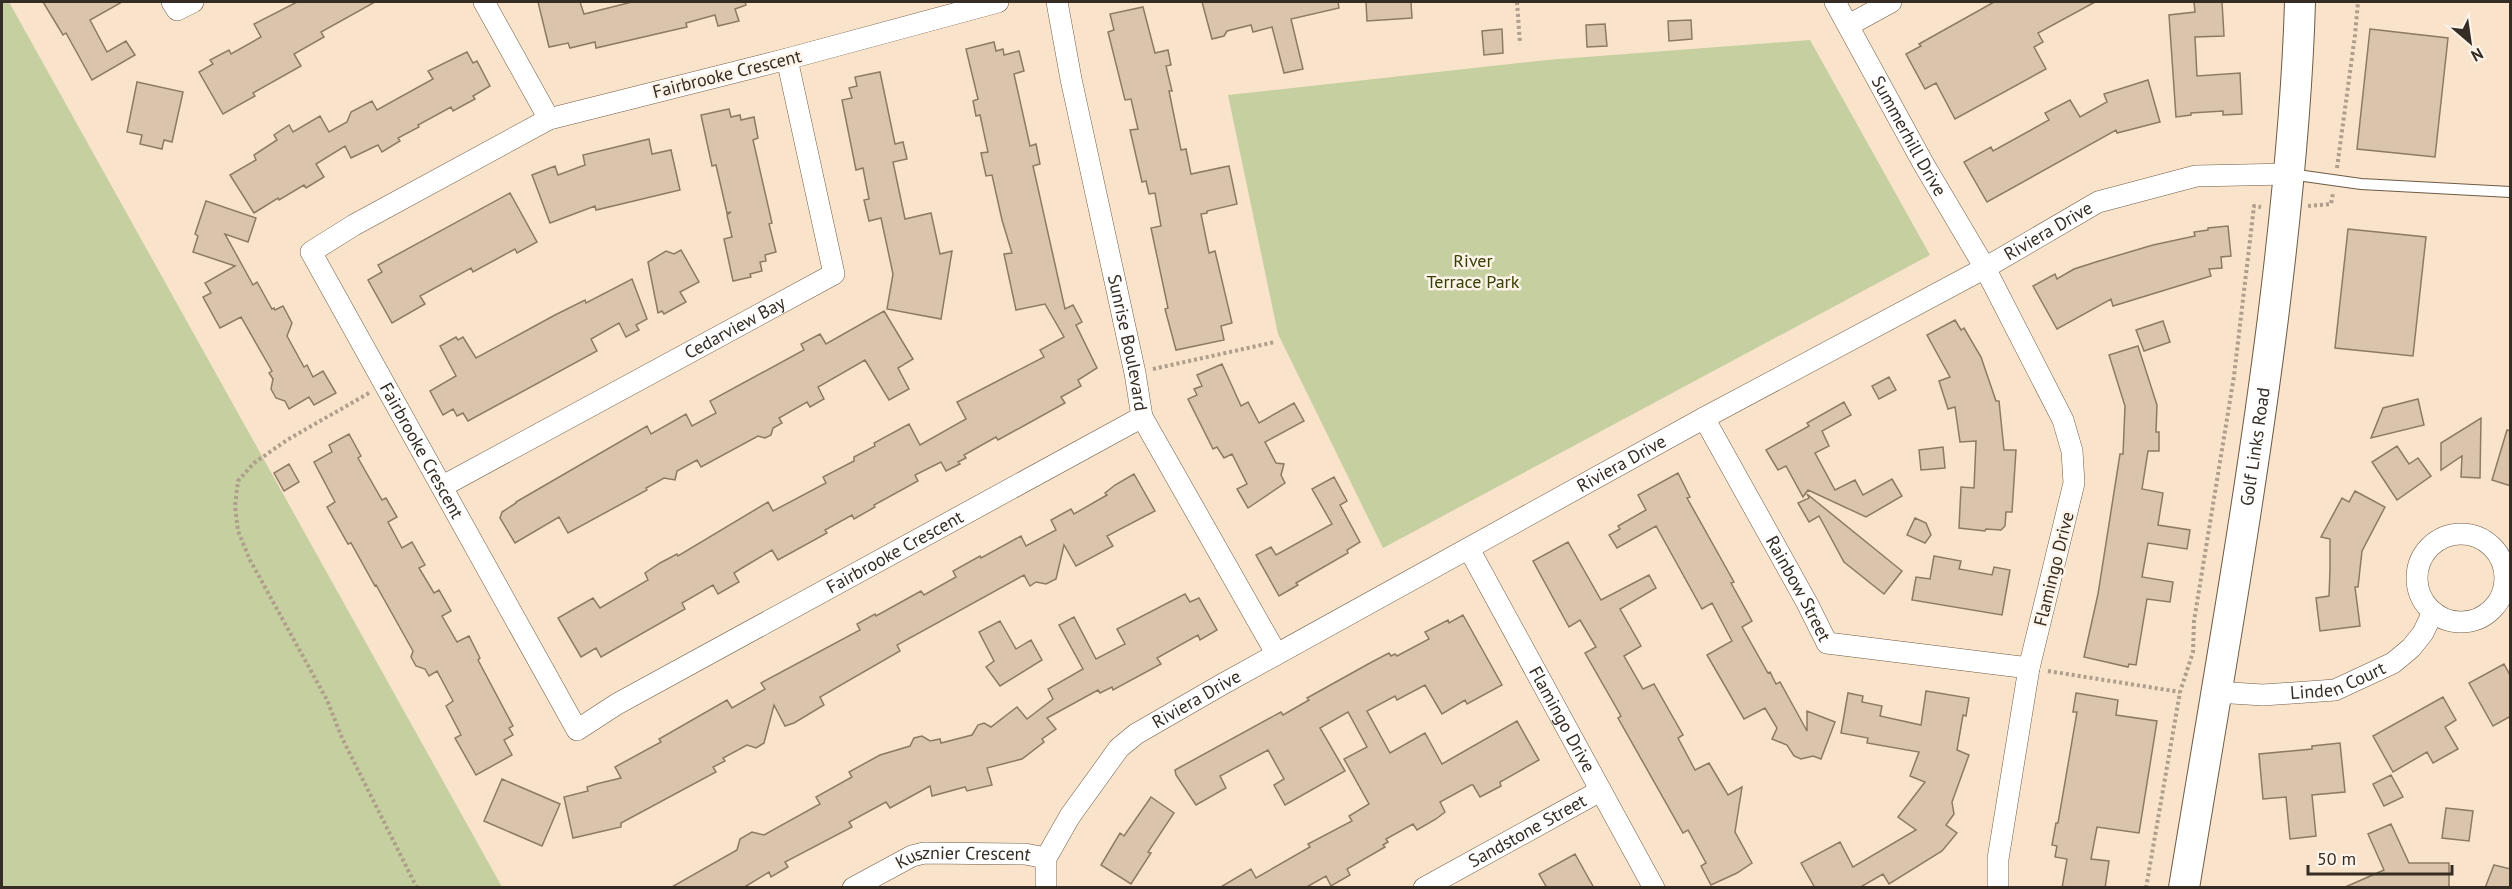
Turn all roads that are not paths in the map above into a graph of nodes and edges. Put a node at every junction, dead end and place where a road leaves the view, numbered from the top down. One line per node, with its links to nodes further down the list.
1 (484, 2): 9 (street)
2 (999, 2): 8 (street, Fairbrooke Crescent)
3 (1057, 2): 13 (street, Sunrise Boulevard)
4 (1835, 2): 7 (street, Summerhill Drive)
5 (1891, 2): 7 (street)
6 (2300, 2): 10 (main road, Golf Links Road)
7 (1849, 25): 12 (street, Summerhill Drive)
8 (787, 59): 9 (street, Fairbrooke Crescent); 15 (street, Cedarview Bay)
9 (549, 119): 15 (street, Fairbrooke Crescent)
10 (2289, 174): 11 (lane); 12 (street, Riviera Drive); 20 (main road, Golf Links Road)
11 (2511, 192)
12 (1985, 268): 14 (street, Riviera Drive); 19 (street, Flamingo Drive)
13 (1142, 417): 15 (street, Fairbrooke Crescent); 18 (street, Sunrise Boulevard)
14 (1704, 418): 16 (street, Riviera Drive); 19 (street, Rainbow Street)
15 (443, 486)
16 (1469, 549): 18 (street, Riviera Drive); 21 (street, Flamingo Drive)
17 (2433, 612): 17 (street); 20 (street, Linden Court)
18 (1276, 653): 22 (street, Riviera Drive)
19 (2030, 668): 27 (street, Flamingo Drive)
20 (2216, 692): 28 (main road, Golf Links Road)
21 (1600, 791): 25 (street, Sandstone Street); 26 (street, Flamingo Drive)
22 (1046, 858): 23 (street, Kusznier Crescent); 24 (street, Riviera Drive)
23 (853, 888)
24 (1046, 888)
25 (1424, 888)
26 (1654, 888)
27 (1998, 888)
28 (2184, 888)

